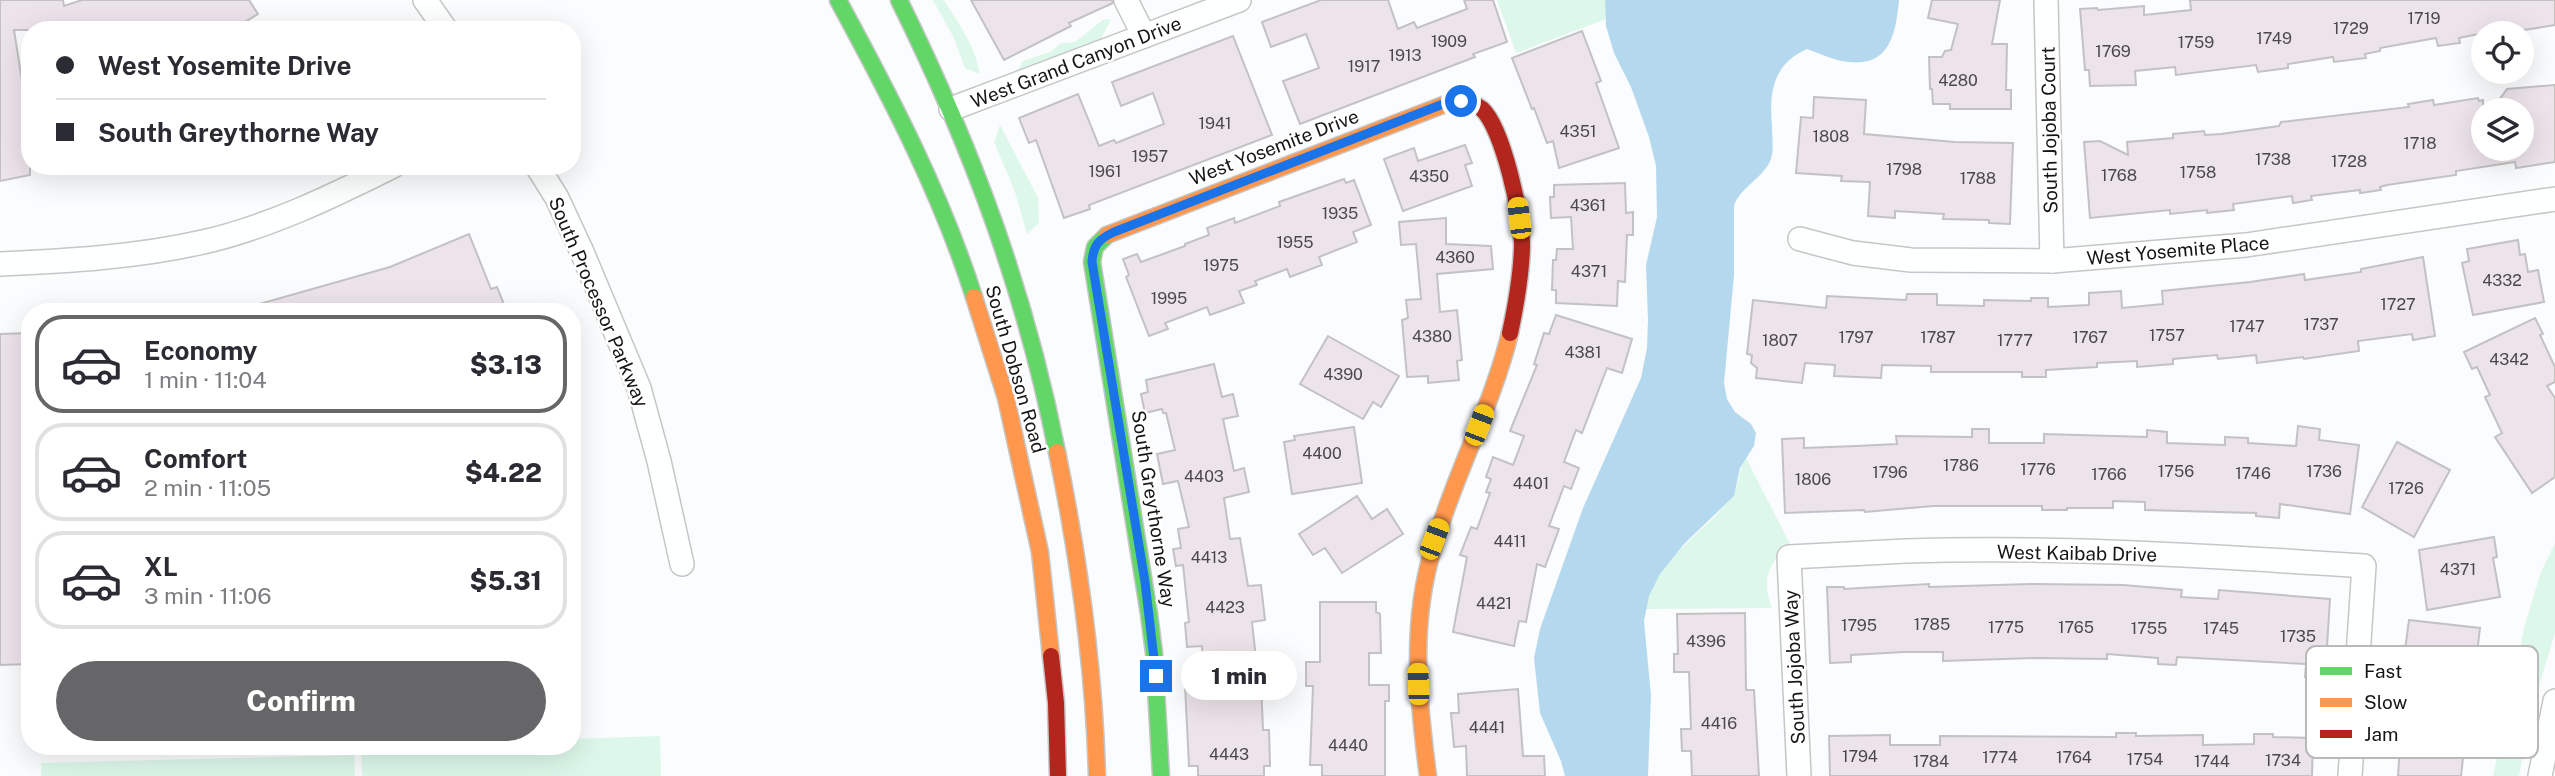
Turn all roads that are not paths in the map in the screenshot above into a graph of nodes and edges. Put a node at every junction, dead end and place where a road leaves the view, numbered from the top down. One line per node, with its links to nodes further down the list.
1 (425, 0): 7 (street)
2 (838, 0): 22 (street, South Dobson Road)
3 (899, 0): 9 (street, South Dobson Road)
4 (1126, 0): 8 (street)
5 (1240, 0): 8 (street, West Grand Canyon Drive)
6 (2046, 0): 15 (street, South Jojoba Court)
7 (440, 21)
8 (1144, 36): 9 (street, West Grand Canyon Drive)
9 (951, 109): 23 (street, South Dobson Road)
10 (374, 175): 16 (street)
11 (542, 175): 18 (street, South Processor Parkway)
12 (2555, 200): 15 (street, West Yosemite Place)
13 (1800, 239): 15 (street, West Yosemite Place)
14 (1092, 249): 24 (street, South Greythorne Way); 25 (street, West Yosemite Drive)
15 (2052, 261)
16 (0, 264)
17 (1789, 557): 19 (street, West Kaibab Drive); 26 (street, South Jojoba Way)
18 (682, 564)
19 (2359, 646)
20 (2555, 705): 28 (street)
21 (2351, 758): 27 (street, West Kaibab Drive)
22 (1058, 776)
23 (1097, 776)
24 (1161, 776)
25 (1428, 776)
26 (1799, 776)
27 (2350, 776)
28 (2540, 776)

